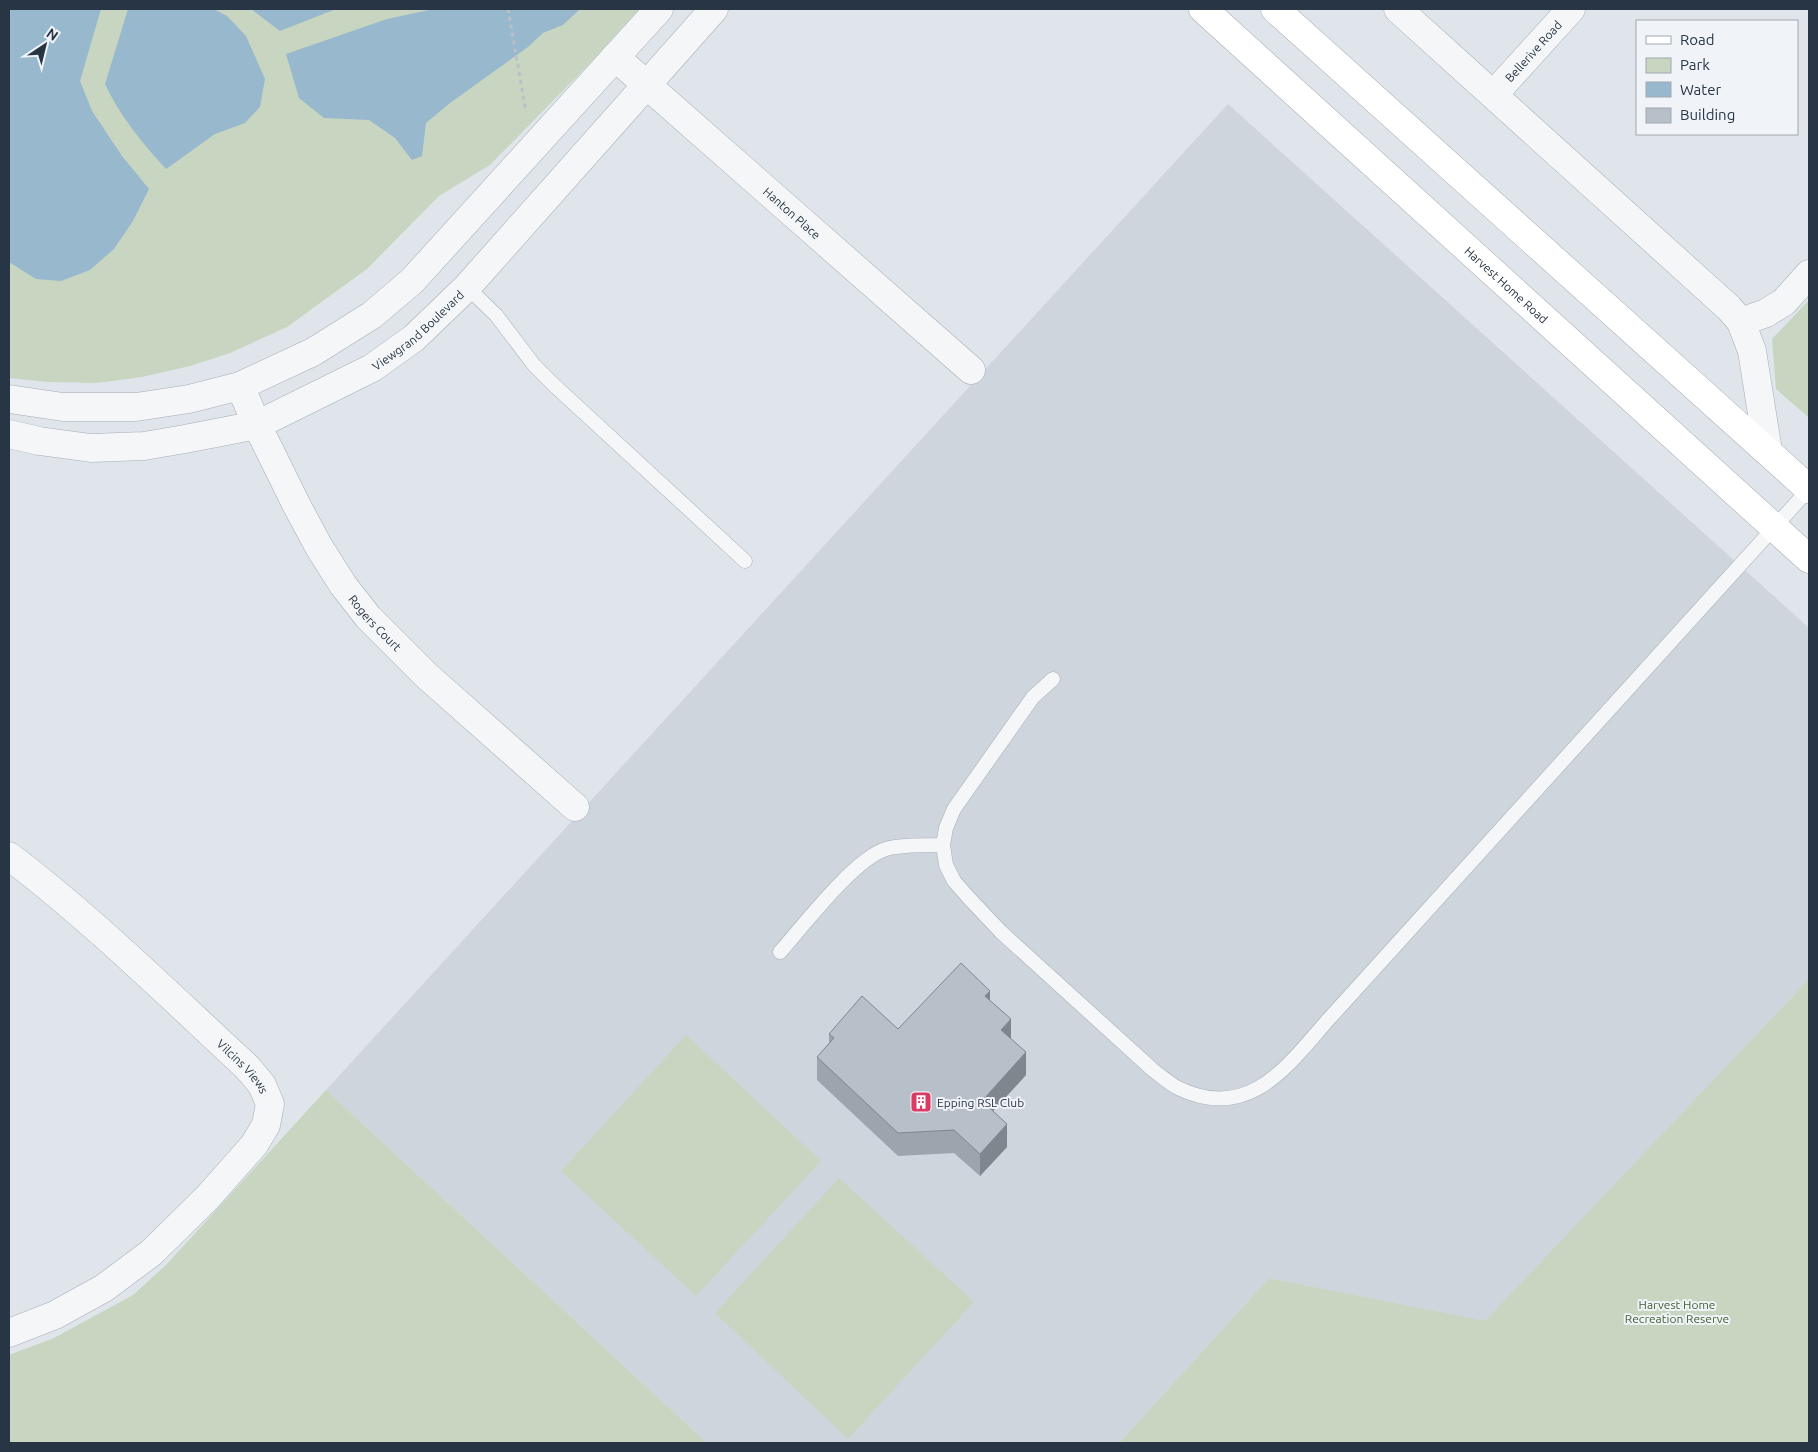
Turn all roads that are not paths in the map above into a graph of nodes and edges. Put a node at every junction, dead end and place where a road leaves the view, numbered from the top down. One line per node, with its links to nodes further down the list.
1 (659, 9): 7 (street)
2 (714, 9): 8 (street, Viewgrand Boulevard)
3 (1203, 9): 20 (street, Harvest Home Road)
4 (1275, 9): 18 (street)
5 (1398, 9): 9 (street)
6 (1571, 9): 9 (street, Bellerive Road)
7 (616, 57): 8 (street, Hanton Place); 14 (street)
8 (646, 84): 11 (street, Viewgrand Boulevard); 13 (street, Hanton Place)
9 (1494, 94): 12 (street)
10 (1809, 274): 12 (street)
11 (467, 288): 16 (street, Viewgrand Boulevard); 22 (lane)
12 (1741, 322): 18 (street)
13 (970, 370)
14 (240, 386): 15 (street); 16 (street, Rogers Court)
15 (9, 399)
16 (257, 425): 17 (street, Viewgrand Boulevard); 24 (street, Rogers Court)
17 (9, 434)
18 (1768, 451): 19 (street)
19 (1809, 489): 20 (lane)
20 (1775, 528): 21 (street, Harvest Home Road); 25 (lane)
21 (1809, 559)
22 (745, 561)
23 (1052, 679): 25 (lane)
24 (575, 808)
25 (943, 846): 27 (lane)
26 (9, 856): 28 (street, Vilcins Views)
27 (780, 952)
28 (9, 1333)

